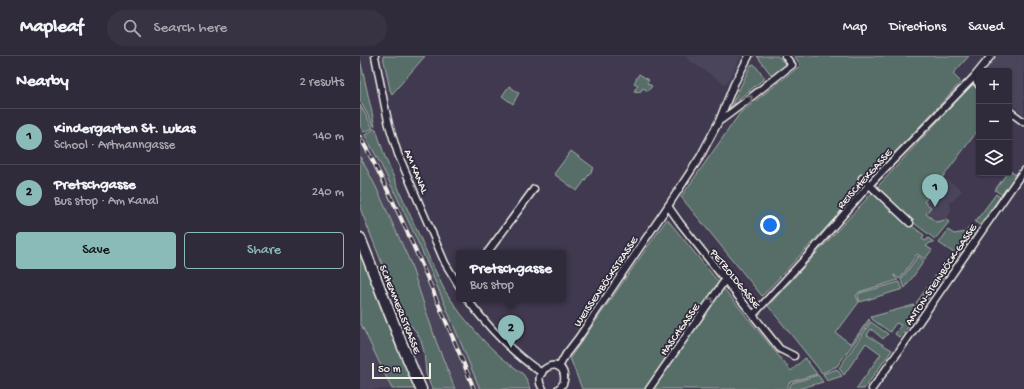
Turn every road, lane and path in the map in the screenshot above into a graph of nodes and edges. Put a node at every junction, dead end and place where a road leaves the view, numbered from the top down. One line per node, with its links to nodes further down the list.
1 (375, 56): 19 (street, AM KANAL)
2 (749, 56): 8 (street, WEISSENBÖCKSTRASSE)
3 (785, 56): 8 (street, one-way to 3)
4 (991, 56): 5 (street, REISCHEKGASSE)
5 (974, 77): 6 (street); 12 (street, REISCHEKGASSE)
6 (976, 80)
7 (1012, 113): 9 (street)
8 (719, 121): 14 (street, WEISSENBÖCKSTRASSE)
9 (1024, 122)
10 (1024, 170): 31 (street, ANTON-STEINBÖCK-GASSE)
11 (862, 178): 12 (street)
12 (870, 184): 15 (street); 23 (street, REISCHEKGASSE)
13 (534, 189): 17 (street)
14 (668, 206): 20 (street, PETZOLDGASSE); 25 (street, WEISSENBÖCKSTRASSE)
15 (910, 223)
16 (360, 238): 28 (main road, SCHEMMERLSTRASSE)
17 (489, 250)
18 (456, 273): 19 (street)
19 (451, 274): 21 (street, AM KANAL)
20 (725, 280): 23 (street, PETZOLDGASSE); 30 (street, HASCHGASSE, one-way to 20)
21 (456, 282)
22 (470, 302): 26 (street)
23 (753, 314): 24 (street, PETZOLDGASSE)
24 (794, 356)
25 (559, 367): 26 (street); 27 (street)
26 (542, 373): 29 (street)
27 (563, 388)
28 (421, 389)
29 (543, 389)
30 (649, 389)
31 (872, 389)

